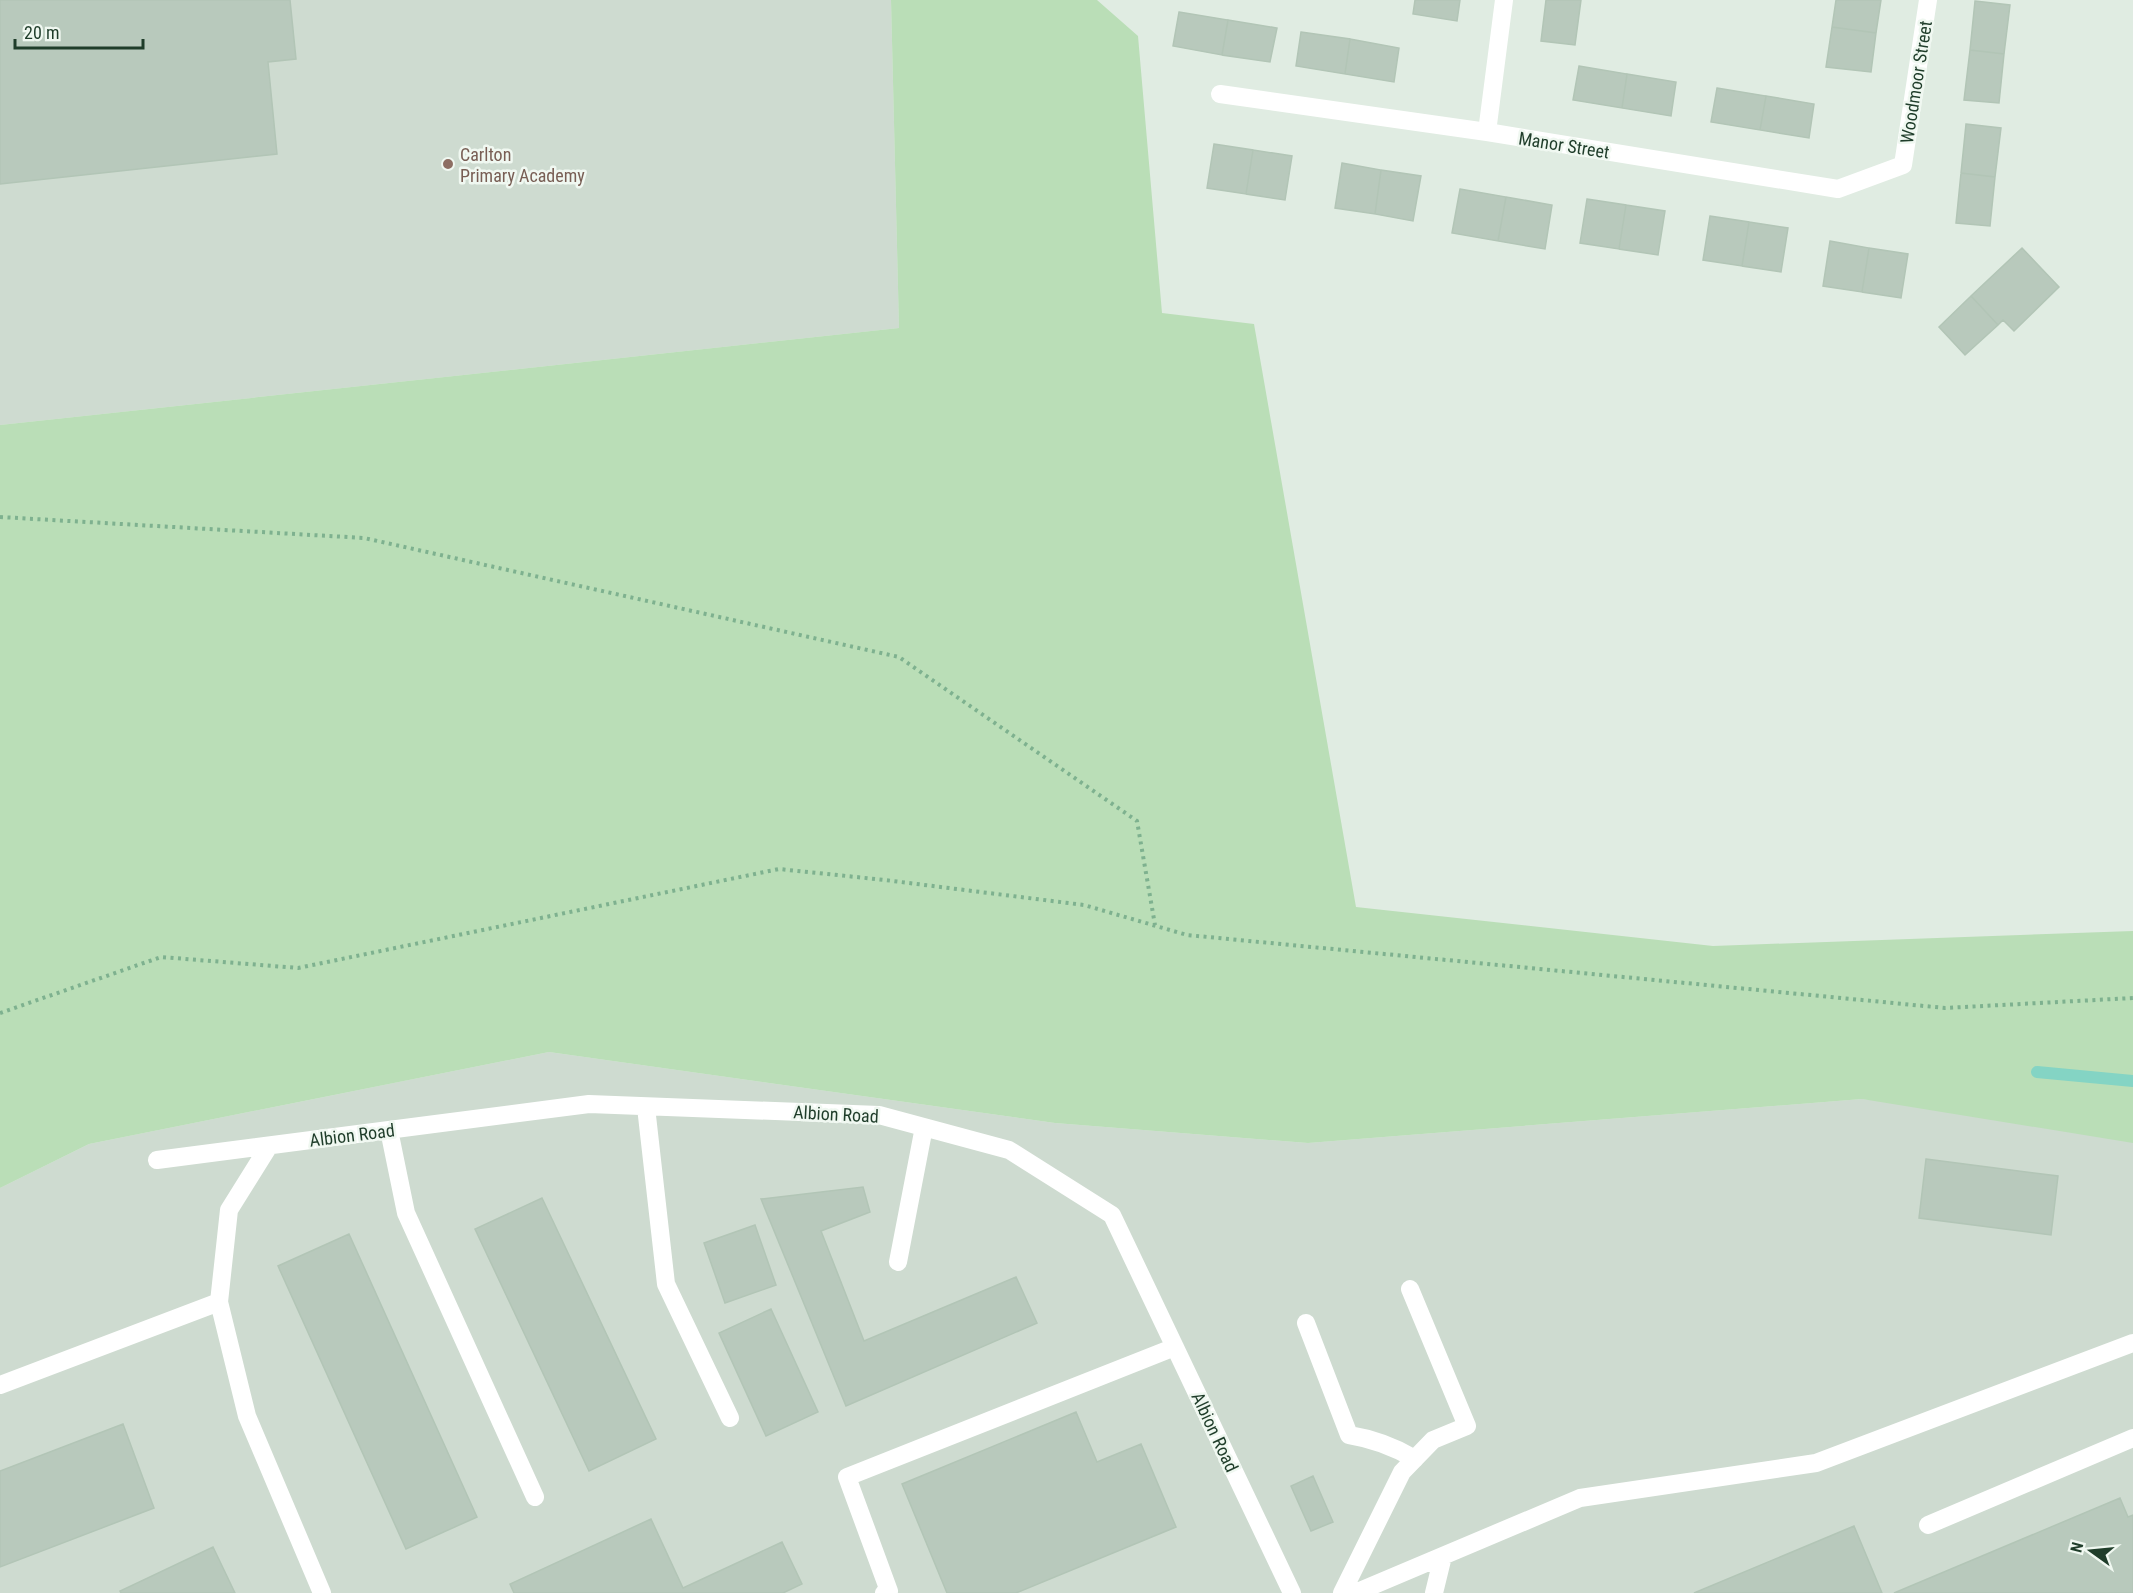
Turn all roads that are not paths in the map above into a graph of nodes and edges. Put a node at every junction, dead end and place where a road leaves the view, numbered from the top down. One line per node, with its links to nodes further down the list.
1 (1504, 0): 4 (street)
2 (1928, 0): 5 (street, Woodmoor Street)
3 (1220, 94): 4 (street, Manor Street)
4 (1487, 132): 5 (street, Manor Street)
5 (1903, 165)
6 (646, 1107): 7 (street, Albion Road); 8 (street, Albion Road); 18 (street)
7 (924, 1127): 11 (street); 16 (street, Albion Road)
8 (388, 1130): 9 (street, Albion Road); 21 (street)
9 (269, 1146): 10 (street, Albion Road); 13 (street)
10 (157, 1160)
11 (898, 1262)
12 (1410, 1289): 20 (street)
13 (219, 1302): 17 (street); 24 (street)
14 (1306, 1323): 20 (street)
15 (2133, 1343): 23 (street)
16 (1175, 1347): 25 (street); 26 (street, Albion Road)
17 (0, 1385)
18 (730, 1418)
19 (2133, 1438): 22 (street)
20 (1415, 1459): 27 (street)
21 (535, 1497)
22 (1928, 1525)
23 (1443, 1556): 28 (street); 29 (street)
24 (322, 1593)
25 (884, 1593)
26 (1292, 1593)
27 (1342, 1593)
28 (1355, 1593)
29 (1434, 1593)

